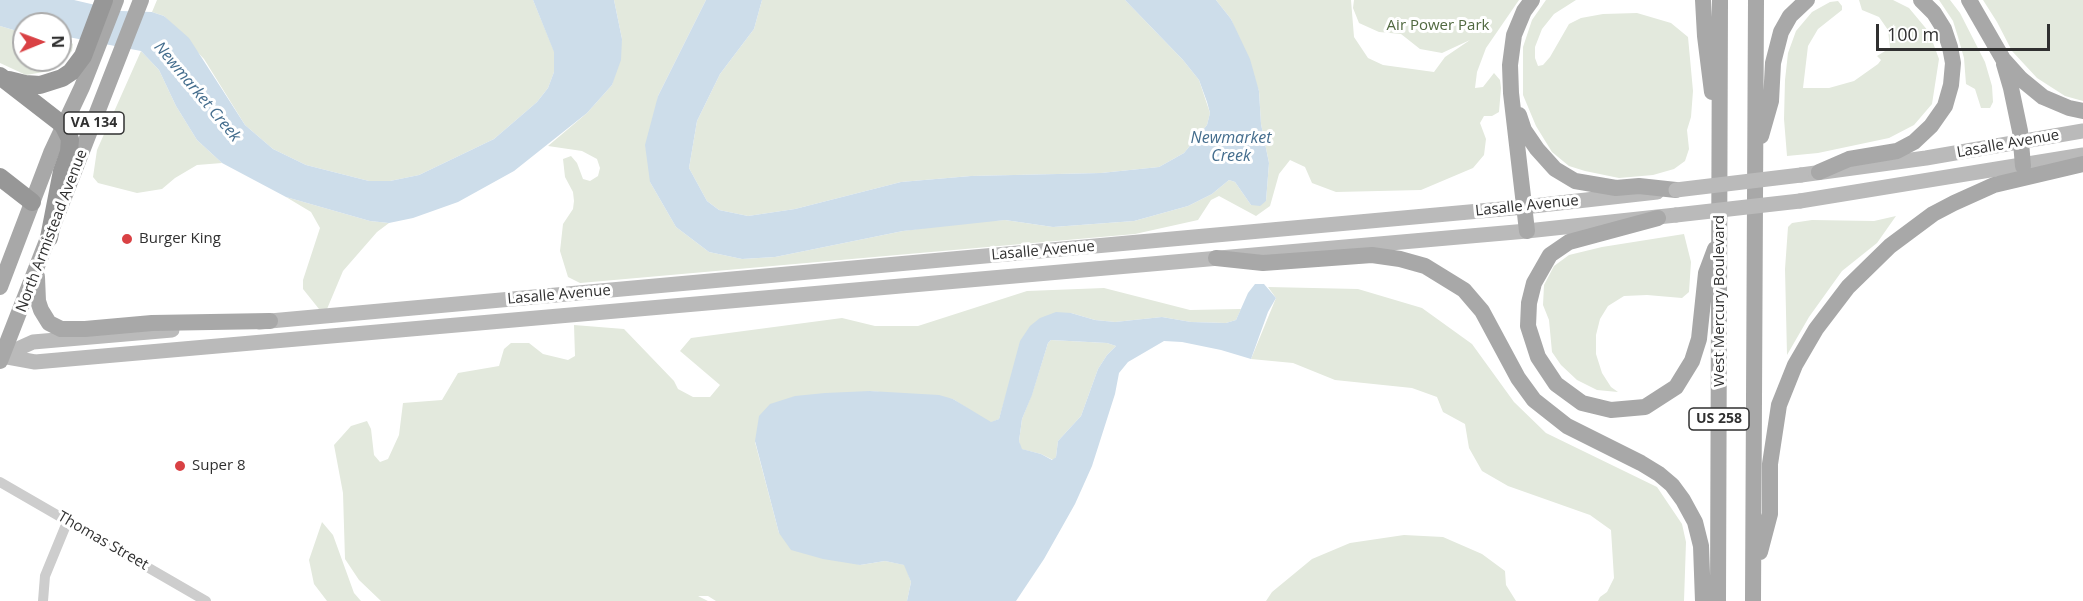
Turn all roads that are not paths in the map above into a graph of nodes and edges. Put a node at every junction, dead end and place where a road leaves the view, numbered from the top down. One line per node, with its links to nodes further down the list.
1 (104, 0): 11 (highway)
2 (116, 0): 11 (main road, North Armistead Avenue / VA 134)
3 (141, 0): 32 (main road, North Armistead Avenue / VA 134)
4 (1532, 0): 14 (main road)
5 (1703, 0): 18 (main road)
6 (1720, 0): 18 (main road, West Mercury Boulevard / US 258)
7 (1756, 0): 20 (main road, US 258)
8 (1807, 0): 20 (main road)
9 (1921, 0): 24 (main road)
10 (1969, 0): 12 (main road)
11 (90, 50): 13 (highway); 16 (main road, North Armistead Avenue / VA 134)
12 (2003, 59): 15 (main road); 19 (main road)
13 (2, 78): 16 (highway)
14 (1511, 93): 26 (main road); 28 (main road)
15 (2083, 111)
16 (63, 125): 27 (main road, North Armistead Avenue / VA 134); 32 (highway)
17 (2083, 131): 19 (main road, Lasalle Avenue)
18 (1720, 139): 31 (main road, West Mercury Boulevard / US 258)
19 (2021, 142): 23 (main road); 24 (main road, Lasalle Avenue)
20 (1755, 154): 40 (main road, US 258)
21 (2083, 155): 23 (main road, Lasalle Avenue)
22 (2083, 164): 40 (main road)
23 (2022, 166): 29 (main road, Lasalle Avenue, bridge)
24 (1819, 172): 26 (main road, Lasalle Avenue, bridge)
25 (0, 177): 27 (highway)
26 (1676, 190): 28 (main road, Lasalle Avenue)
27 (32, 202): 35 (main road, North Armistead Avenue / VA 134)
28 (1524, 207): 30 (main road); 36 (main road, Lasalle Avenue)
29 (1658, 218): 30 (main road, Lasalle Avenue); 31 (main road)
30 (1527, 231): 33 (main road, Lasalle Avenue)
31 (1719, 236): 44 (main road, West Mercury Boulevard / US 258)
32 (49, 238): 34 (main road, North Armistead Avenue / VA 134)
33 (1216, 258): 37 (main road, Lasalle Avenue); 43 (main road)
34 (37, 268): 36 (main road); 37 (main road, North Armistead Avenue / VA 134)
35 (0, 287)
36 (270, 321): 37 (main road, Lasalle Avenue)
37 (1, 358)
38 (0, 482): 39 (street, Thomas Street)
39 (68, 520): 41 (street); 42 (street, Thomas Street)
40 (1753, 576): 45 (main road, US 258)
41 (43, 601)
42 (206, 601)
43 (1703, 601)
44 (1718, 601)
45 (1753, 601)

